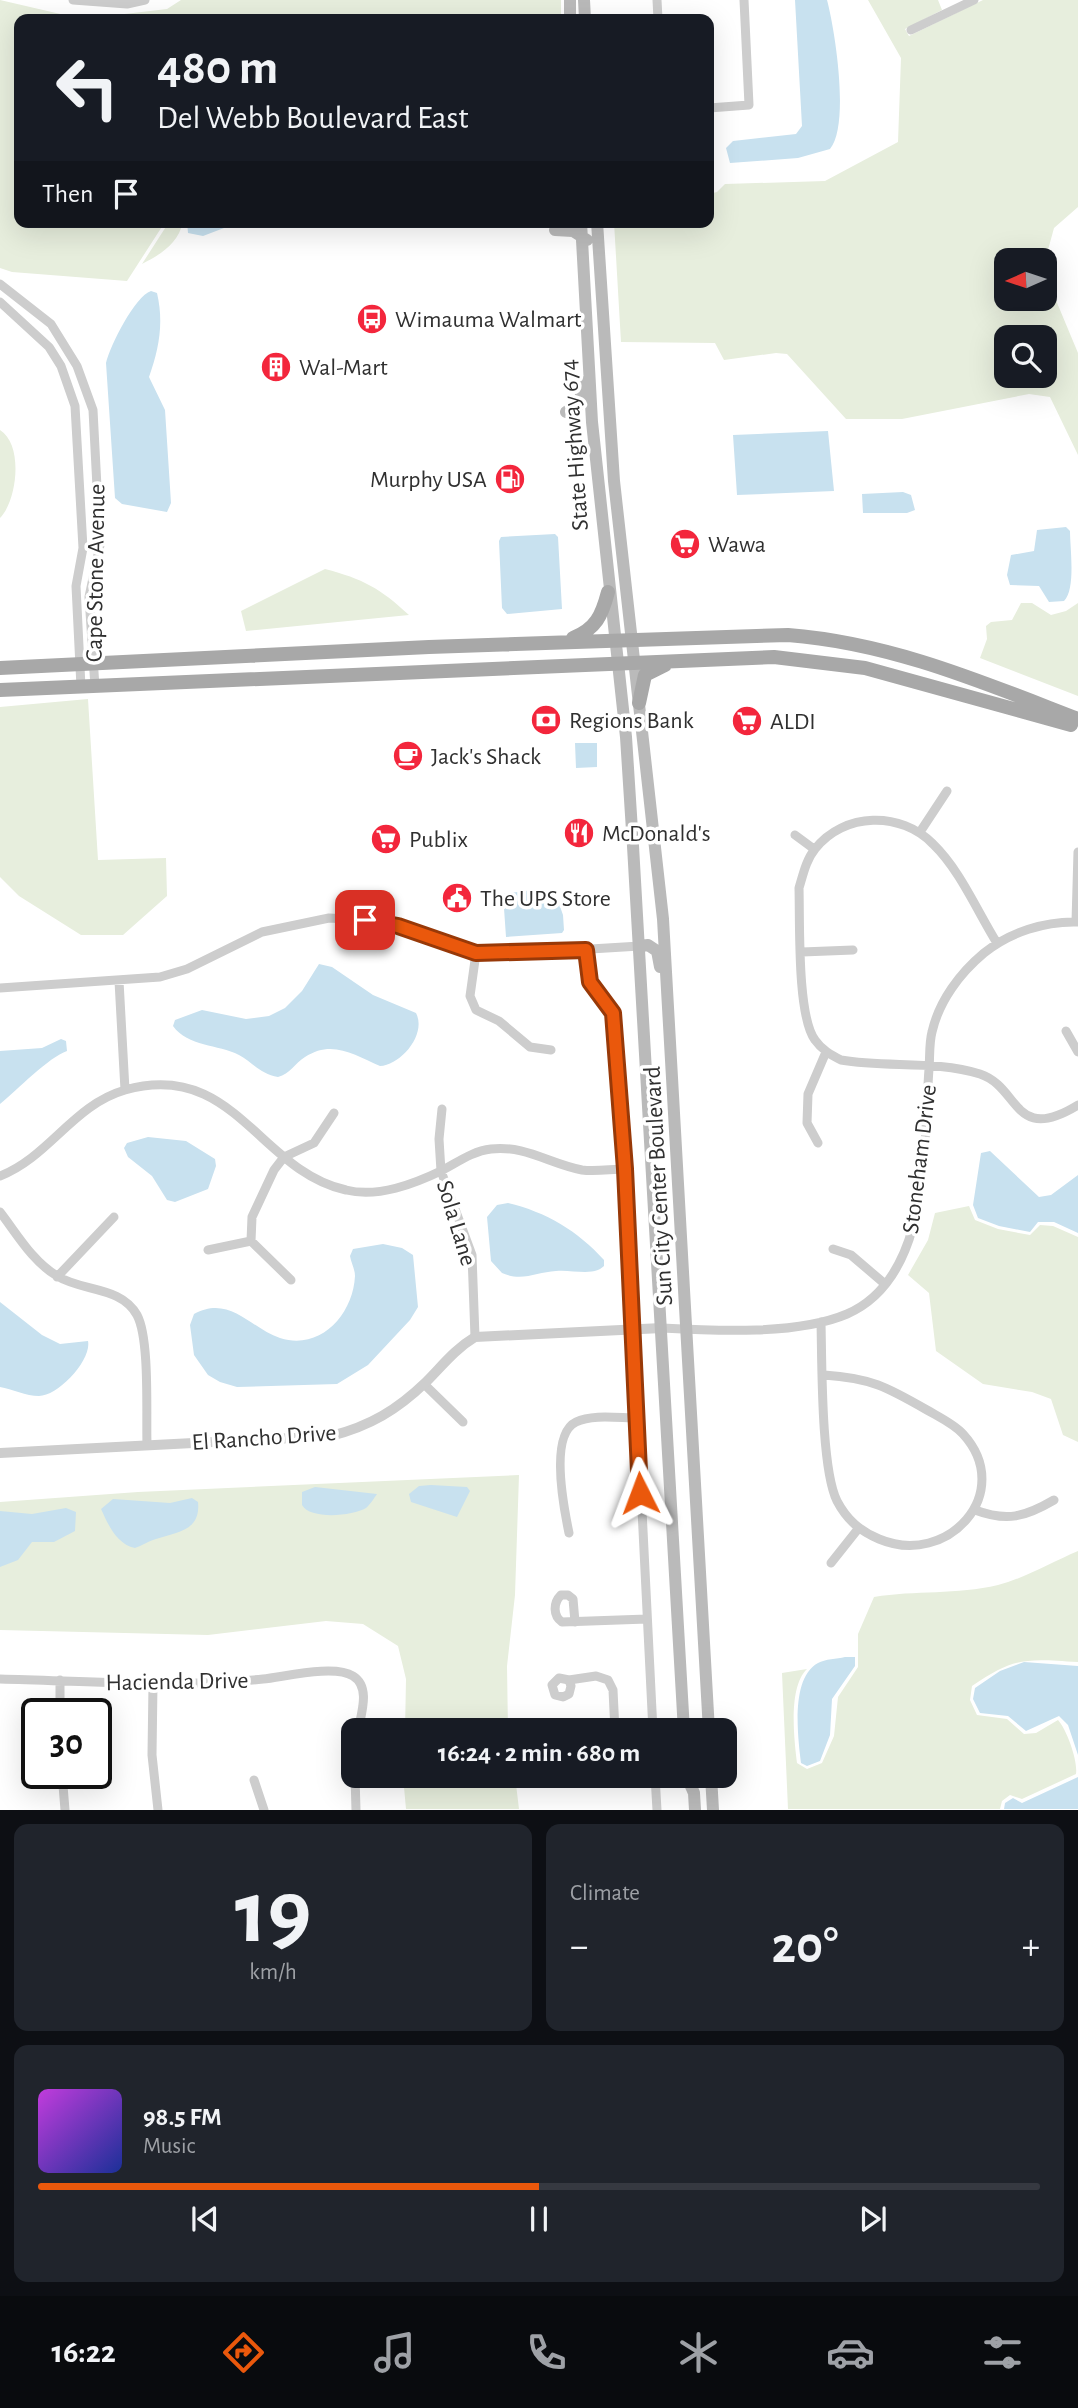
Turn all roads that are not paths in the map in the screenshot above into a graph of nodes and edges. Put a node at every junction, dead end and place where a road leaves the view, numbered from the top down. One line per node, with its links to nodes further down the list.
1 (73, 0): 2 (street)
2 (145, 0)
3 (744, 0): 8 (street)
4 (943, 0): 6 (street)
5 (974, 0): 6 (street)
6 (948, 12): 7 (street)
7 (911, 30)
8 (714, 108)
9 (561, 228): 13 (main road)
10 (564, 228): 12 (main road)
11 (597, 228): 17 (main road, State Highway 674)
12 (582, 229): 13 (main road, State Highway 674); 17 (main road)
13 (583, 250): 16 (main road, State Highway 674)
14 (0, 284): 25 (street, Cape Stone Avenue)
15 (0, 302): 25 (street, Cape Stone Avenue)
16 (586, 305): 18 (main road, State Highway 674); 18 (main road)
17 (606, 374): 20 (main road, State Highway 674)
18 (593, 426): 19 (main road, State Highway 674)
19 (608, 592): 21 (main road, State Highway 674); 22 (main road)
20 (631, 640): 21 (main road); 24 (main road, Sun City Center Boulevard); 31 (main road)
21 (614, 641): 22 (main road); 26 (main road, State Highway 674)
22 (563, 642): 25 (main road)
23 (678, 661): 24 (main road); 30 (main road); 32 (main road)
24 (634, 663): 26 (main road); 30 (main road, Sun City Center Boulevard)
25 (86, 664): 27 (main road); 28 (street, Cape Stone Avenue); 28 (street, Cape Stone Avenue)
26 (617, 664): 28 (main road); 40 (main road, Sun City Center Boulevard)
27 (0, 668)
28 (88, 687): 29 (main road)
29 (0, 690)
30 (639, 703): 52 (main road, Sun City Center Boulevard)
31 (1078, 719)
32 (1078, 727)
33 (947, 791): 34 (street)
34 (920, 832): 36 (street); 39 (street)
35 (795, 835): 36 (street)
36 (814, 849): 43 (street)
37 (1078, 852): 38 (street)
38 (1077, 922): 39 (street, Stoneham Drive)
39 (997, 943): 51 (street, Stoneham Drive)
40 (640, 946): 41 (street); 52 (main road); 71 (main road, Sun City Center Boulevard)
41 (586, 950): 44 (street); 59 (street)
42 (853, 950): 43 (street)
43 (802, 952): 49 (street)
44 (476, 953): 45 (street); 48 (street)
45 (119, 981): 46 (street); 53 (street)
46 (0, 988)
47 (1066, 1031): 50 (street)
48 (551, 1051)
49 (826, 1052): 51 (street); 57 (street)
50 (1078, 1052)
51 (929, 1067): 54 (street); 69 (street, Stoneham Drive)
52 (673, 1077): 73 (main road, Sun City Center Boulevard)
53 (125, 1090): 58 (street); 61 (street)
54 (1078, 1105)
55 (442, 1110): 60 (street, Sola Lane)
56 (334, 1113): 58 (street)
57 (818, 1143)
58 (284, 1157): 60 (street); 64 (street)
59 (625, 1169): 60 (street); 72 (street)
60 (441, 1171): 74 (street, Sola Lane)
61 (0, 1176)
62 (0, 1212): 67 (street)
63 (114, 1217): 67 (street)
64 (251, 1241): 66 (street); 68 (street)
65 (833, 1249): 69 (street)
66 (208, 1250)
67 (57, 1276): 79 (street)
68 (291, 1280)
69 (885, 1284): 70 (street, Stoneham Drive)
70 (821, 1322): 73 (street, Stoneham Drive); 75 (street)
71 (662, 1328): 72 (street); 73 (street, Stoneham Drive); 96 (main road, Sun City Center Boulevard)
72 (631, 1329): 74 (street); 77 (street)
73 (687, 1329): 97 (main road, Sun City Center Boulevard)
74 (475, 1338): 76 (street, El Rancho Drive)
75 (824, 1375): 82 (street); 83 (street)
76 (424, 1384): 78 (street); 79 (street, El Rancho Drive)
77 (636, 1418): 84 (street); 86 (street)
78 (463, 1422)
79 (147, 1444): 80 (street, El Rancho Drive)
80 (0, 1453)
81 (1054, 1500): 82 (street)
82 (975, 1510): 83 (street)
83 (858, 1529): 85 (street)
84 (569, 1533)
85 (831, 1563)
86 (647, 1619): 87 (street); 95 (street)
87 (575, 1622)
88 (0, 1679): 89 (street, Hacienda Drive)
89 (60, 1680): 91 (street, Hacienda Drive); 92 (street)
90 (569, 1680): 94 (street)
91 (153, 1684): 93 (street, Hacienda Drive); 106 (street)
92 (60, 1698)
93 (360, 1718)
94 (614, 1718)
95 (652, 1718)
96 (683, 1718)
97 (708, 1718)
98 (254, 1780): 107 (street)
99 (355, 1788): 108 (street)
100 (656, 1788): 109 (street)
101 (687, 1788): 110 (main road)
102 (692, 1788): 111 (main road)
103 (712, 1788): 112 (main road)
104 (63, 1789): 105 (street)
105 (65, 1810)
106 (158, 1810)
107 (264, 1810)
108 (356, 1810)
109 (657, 1810)
110 (688, 1810)
111 (695, 1810)
112 (713, 1810)

